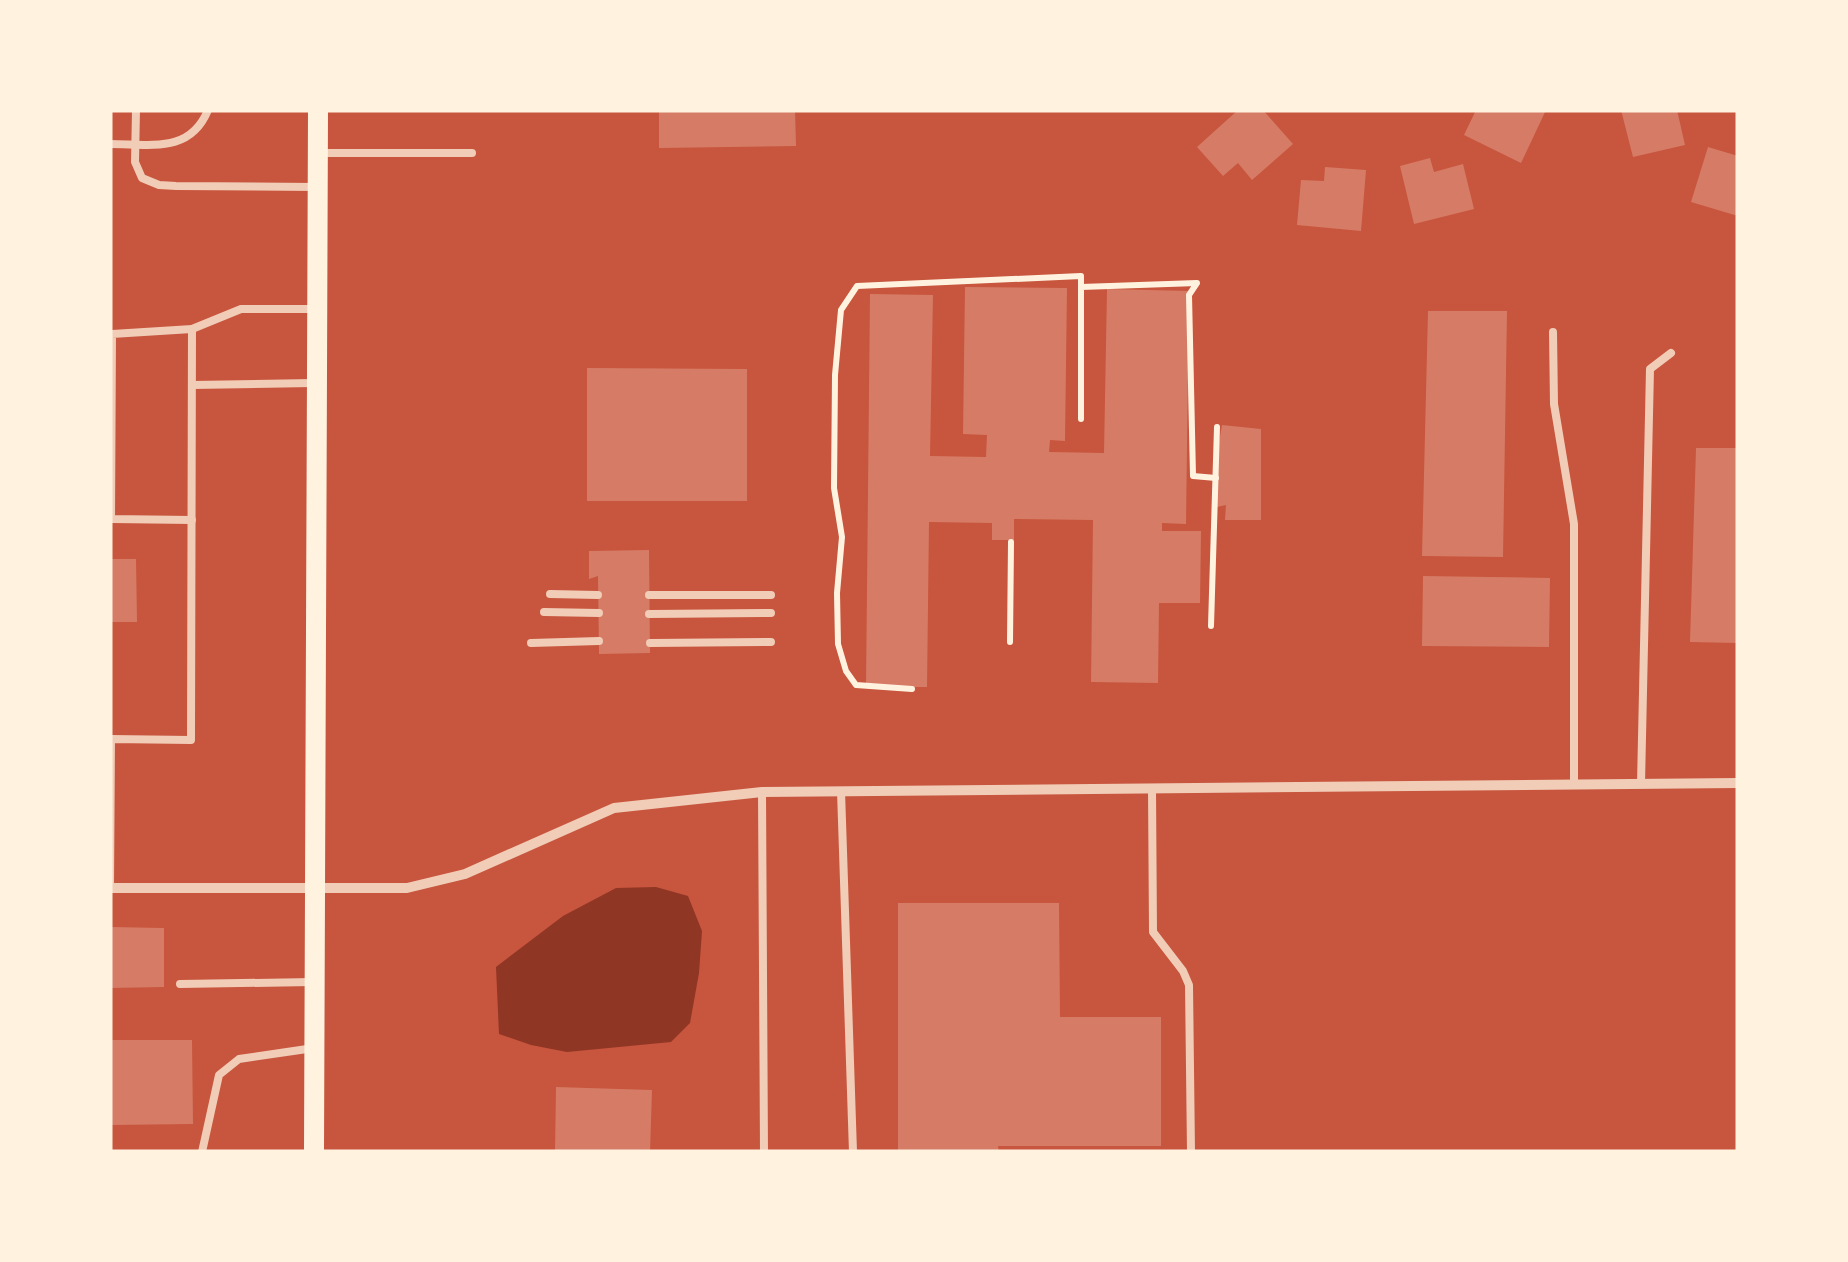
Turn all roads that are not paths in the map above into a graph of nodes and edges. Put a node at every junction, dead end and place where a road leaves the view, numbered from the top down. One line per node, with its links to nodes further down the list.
1 (136, 110): 7 (lane)
2 (196, 110): 5 (lane)
3 (208, 110): 5 (lane)
4 (318, 110): 8 (main road)
5 (202, 125): 7 (lane)
6 (110, 144): 7 (lane)
7 (136, 144): 10 (lane)
8 (318, 153): 9 (lane); 10 (main road)
9 (472, 153)
10 (318, 188): 11 (main road)
11 (317, 309): 12 (lane); 15 (main road)
12 (192, 329): 16 (lane); 17 (lane)
13 (1553, 332): 31 (lane)
14 (1671, 353): 32 (lane)
15 (316, 384): 16 (lane); 37 (main road)
16 (192, 385): 17 (lane)
17 (192, 520): 36 (lane)
18 (550, 594): 19 (lane)
19 (598, 595)
20 (649, 595): 21 (lane)
21 (771, 595)
22 (544, 612): 23 (lane)
23 (599, 613)
24 (771, 613): 25 (lane)
25 (649, 614)
26 (599, 641): 29 (lane)
27 (650, 642): 28 (lane)
28 (771, 642)
29 (531, 643)
30 (1738, 783): 32 (street)
31 (1574, 784): 32 (street); 33 (street)
32 (1641, 784)
33 (1152, 789): 34 (street); 45 (lane)
34 (841, 791): 35 (street); 44 (lane)
35 (762, 792): 37 (street); 43 (lane)
36 (110, 888): 37 (street)
37 (314, 888): 38 (main road)
38 (314, 982): 39 (lane); 40 (main road)
39 (180, 984)
40 (314, 1048): 41 (lane); 42 (main road)
41 (202, 1152)
42 (314, 1152)
43 (764, 1152)
44 (853, 1152)
45 (1191, 1152)

